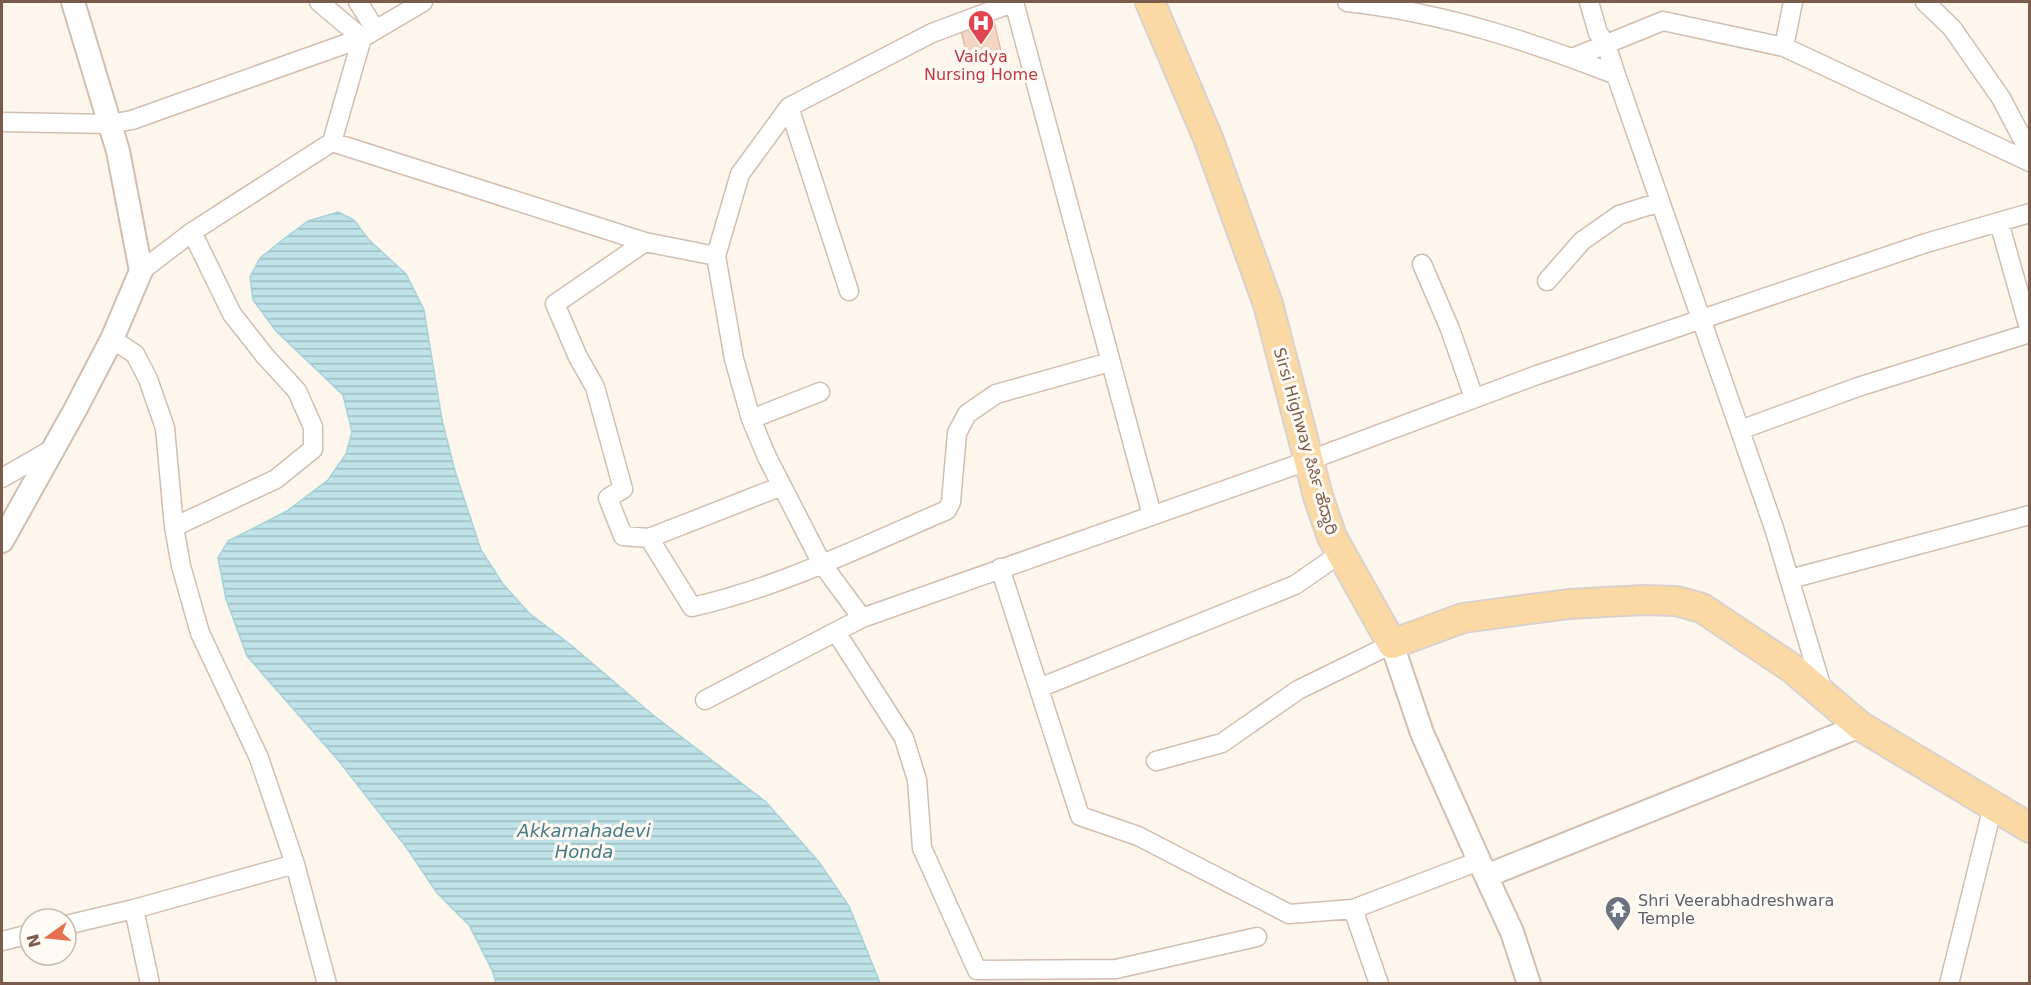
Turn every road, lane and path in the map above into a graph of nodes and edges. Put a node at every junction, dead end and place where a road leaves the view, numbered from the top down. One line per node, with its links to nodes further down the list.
1 (73, 2): 18 (street)
2 (319, 2): 11 (street)
3 (358, 2): 11 (street)
4 (419, 2): 11 (street)
5 (1014, 2): 16 (street); 35 (street)
6 (1150, 2): 41 (main road, Sirsi Highway ಸಿರ್ಸಿ ಹೆದ್ದಾರಿ)
7 (1347, 2): 14 (street)
8 (1589, 2): 12 (street)
9 (1793, 2): 13 (street)
10 (1925, 2): 20 (street)
11 (369, 33): 18 (street); 19 (street)
12 (1606, 44): 13 (street); 14 (street); 15 (street)
13 (1784, 47): 21 (street)
14 (1572, 58): 15 (street)
15 (1616, 75): 22 (street)
16 (789, 107): 27 (street); 31 (street)
17 (2, 122): 18 (street)
18 (109, 124): 29 (street)
19 (332, 142): 25 (street); 26 (street)
20 (2030, 153)
21 (2030, 162)
22 (1660, 202): 30 (street); 32 (street)
23 (2030, 213): 24 (street)
24 (1999, 222): 32 (street); 33 (street)
25 (192, 232): 29 (street); 46 (street)
26 (645, 243): 27 (street); 47 (street)
27 (716, 256): 38 (street)
28 (1422, 264): 37 (street)
29 (141, 271): 34 (street)
30 (1547, 280)
31 (849, 291)
32 (1701, 319): 37 (street); 39 (street)
33 (2030, 333): 39 (street)
34 (112, 339): 40 (street); 46 (street)
35 (1110, 362): 44 (street); 50 (street)
36 (820, 392): 38 (street)
37 (1474, 398): 41 (street)
38 (751, 419): 43 (street)
39 (1740, 430): 52 (street)
40 (54, 448): 42 (street); 48 (street)
41 (1310, 460): 44 (street); 49 (main road, Sirsi Highway ಸಿರ್ಸಿ ಹೆದ್ದಾರಿ)
42 (2, 478)
43 (782, 486): 47 (street); 50 (street)
44 (1152, 515): 51 (street)
45 (2030, 515): 52 (street)
46 (174, 527): 63 (street)
47 (649, 538): 50 (street)
48 (2, 541)
49 (1341, 553): 55 (main road, Sirsi Highway ಸಿರ್ಸಿ ಹೆದ್ದಾರಿ); 56 (street)
50 (822, 564): 53 (street)
51 (1000, 568): 53 (street); 56 (street)
52 (1790, 579): 57 (street)
53 (861, 618): 54 (street)
54 (836, 632): 58 (street); 69 (street)
55 (1392, 644): 57 (main road); 60 (street); 64 (street)
56 (1039, 688): 66 (street)
57 (1825, 696): 59 (main road)
58 (705, 700)
59 (1860, 726): 61 (main road); 64 (street)
60 (1156, 761)
61 (1993, 806): 62 (main road); 75 (street)
62 (2030, 828)
63 (295, 864): 65 (street); 72 (street)
64 (1482, 869): 66 (street); 74 (street)
65 (134, 909): 67 (street); 71 (street)
66 (1353, 909): 73 (street)
67 (78, 922)
68 (18, 937): 70 (street)
69 (1257, 937)
70 (2, 941)
71 (150, 984)
72 (327, 984)
73 (1378, 984)
74 (1529, 984)
75 (1949, 984)

